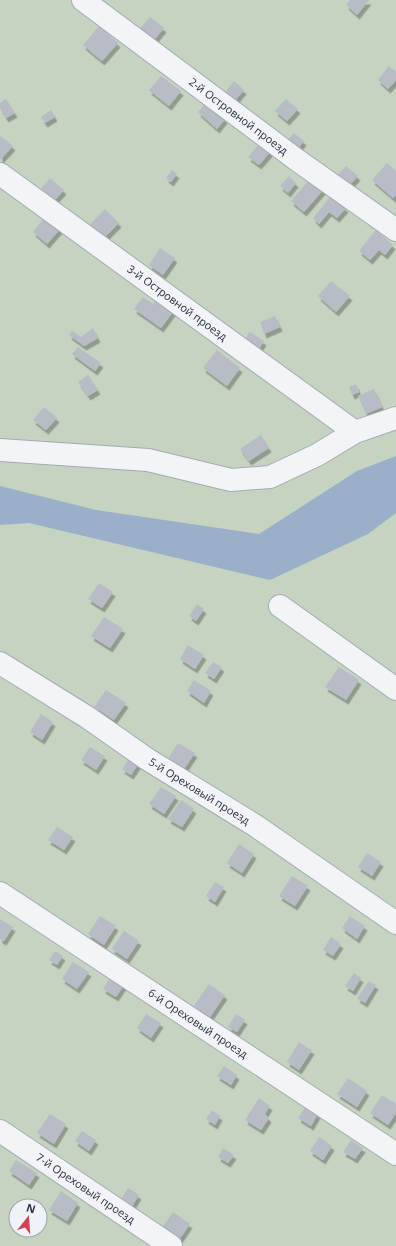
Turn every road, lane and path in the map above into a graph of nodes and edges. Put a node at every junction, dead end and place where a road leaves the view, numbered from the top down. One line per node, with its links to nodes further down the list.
1 (83, 0): 3 (street, 2-й Островной проезд)
2 (0, 174): 5 (street, 3-й Островной проезд)
3 (396, 230)
4 (396, 418): 5 (street)
5 (354, 432): 6 (street)
6 (0, 450)
7 (280, 606): 9 (street)
8 (0, 663): 11 (street, 5-й Ореховый проезд)
9 (396, 689)
10 (0, 893): 13 (street, 6-й Ореховый проезд)
11 (396, 923)
12 (0, 1131): 14 (street, 7-й Ореховый проезд)
13 (396, 1154)
14 (171, 1246)

